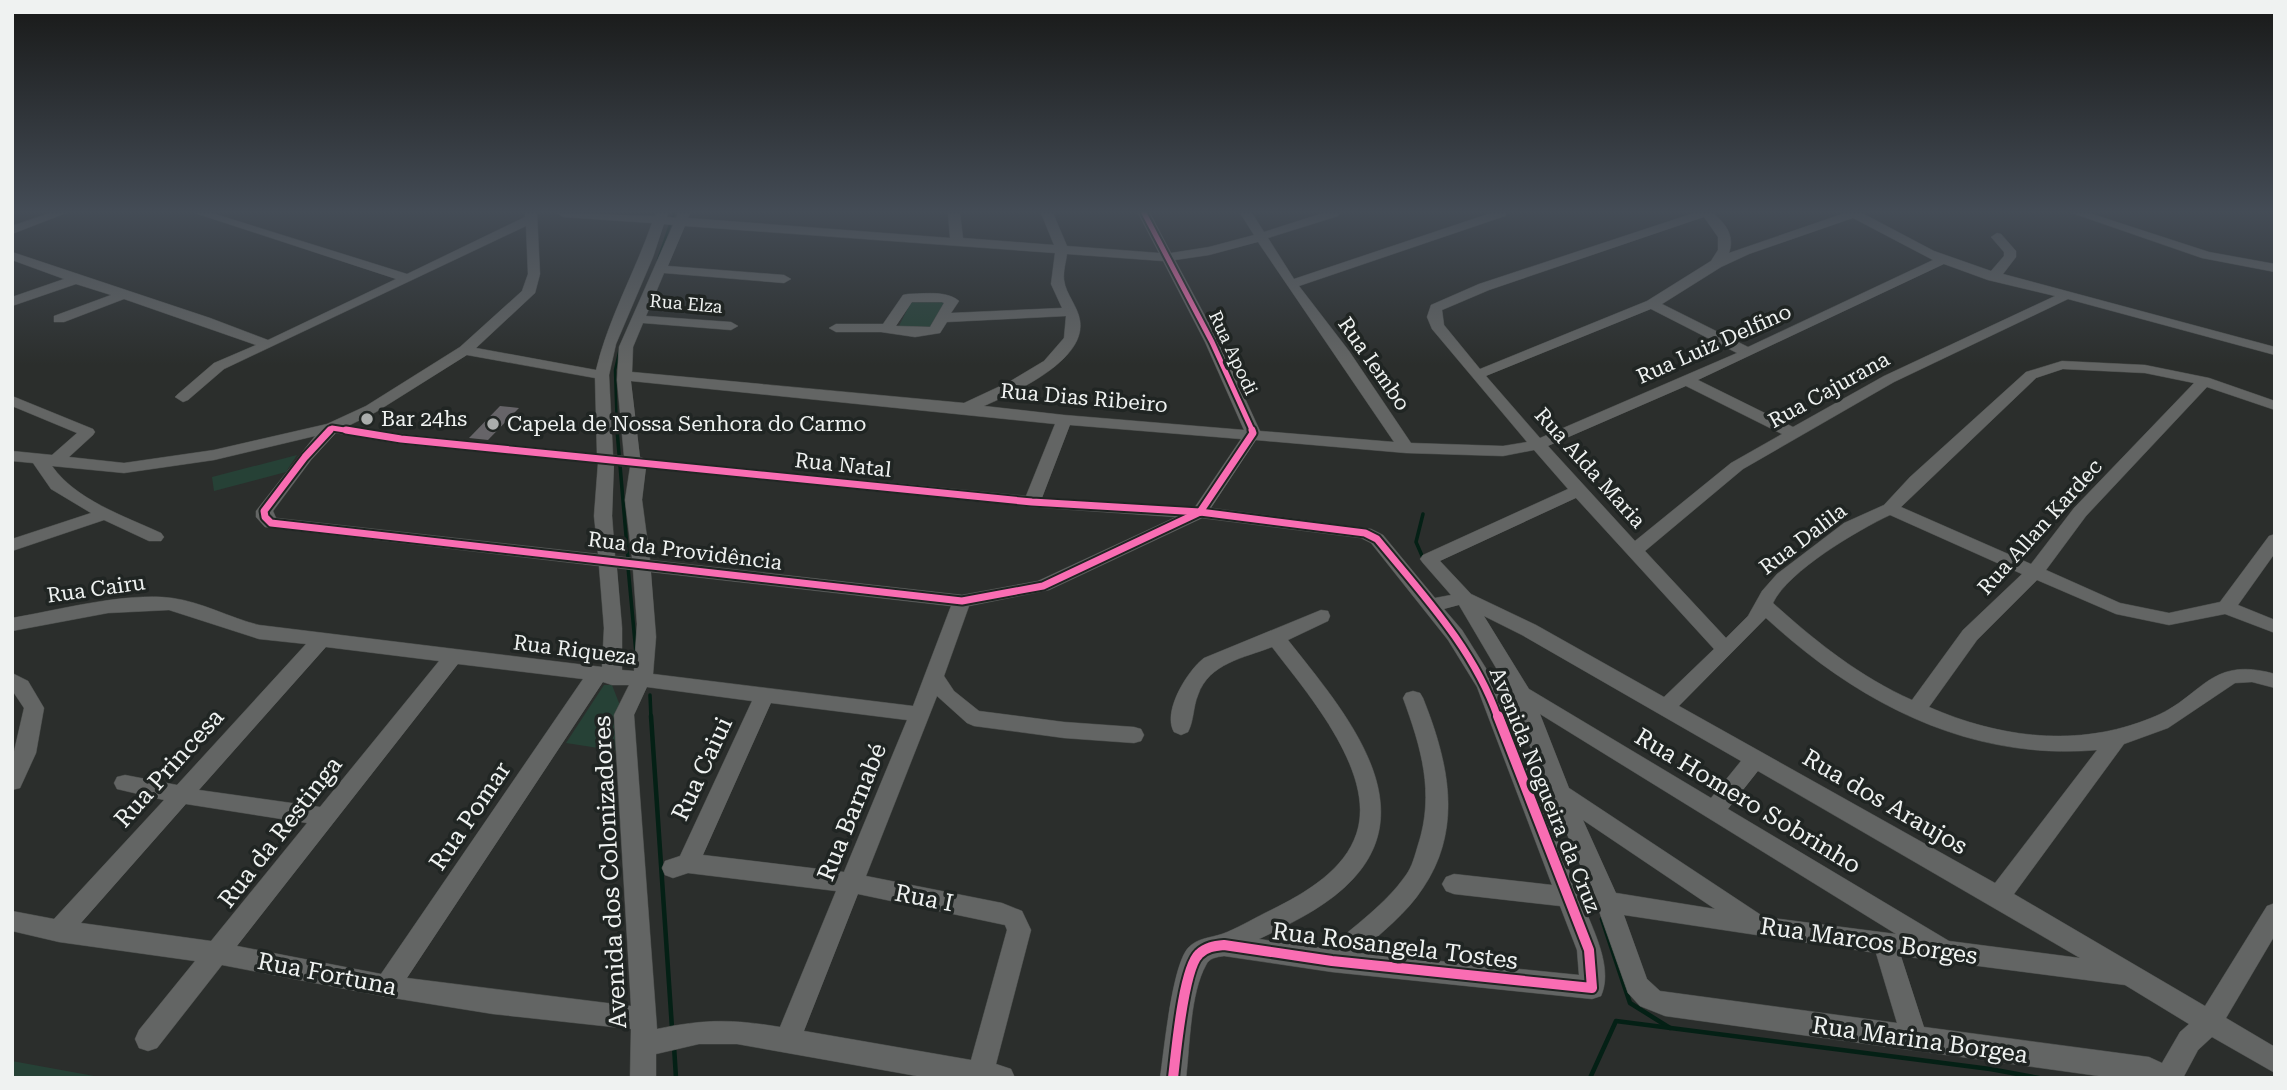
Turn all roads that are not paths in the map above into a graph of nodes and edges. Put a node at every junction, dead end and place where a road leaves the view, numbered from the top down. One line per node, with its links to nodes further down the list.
1 (34, 264): 21 (street)
2 (362, 264): 20 (street)
3 (435, 264): 20 (street)
4 (533, 264): 36 (street)
5 (644, 264): 39 (street, Avenida dos Colonizadores)
6 (661, 264): 18 (street, Avenida dos Colonizadores)
7 (1058, 264): 28 (street)
8 (1170, 264): 50 (street, Rua Apodi)
9 (1278, 264): 23 (street, Rua Iembo)
10 (1351, 264): 23 (street)
11 (1553, 264): 40 (street, Rua Alda Maria)
12 (1716, 264): 27 (street)
13 (1934, 264): 38 (street, Rua Luiz Delfino)
14 (1954, 264): 19 (street)
15 (2004, 264): 19 (street)
16 (2253, 264): 17 (street)
17 (2275, 268)
18 (660, 269): 22 (street); 31 (street, Avenida dos Colonizadores)
19 (1993, 276): 25 (street)
20 (407, 278): 35 (street)
21 (77, 279): 24 (street); 26 (street)
22 (783, 279)
23 (1291, 284): 53 (street, Rua Iembo)
24 (122, 295): 30 (street); 35 (street)
25 (2065, 296): 37 (street); 51 (street, Rua Cajurana)
26 (12, 302)
27 (1652, 304): 38 (street); 40 (street)
28 (1070, 312): 29 (street); 47 (street)
29 (943, 318): 34 (street); 34 (street)
30 (59, 319)
31 (638, 319): 32 (street, Rua Elza); 41 (street, Avenida dos Colonizadores)
32 (732, 327)
33 (836, 328): 34 (street)
34 (887, 329)
35 (268, 345): 44 (street)
36 (465, 350): 39 (street); 49 (street)
37 (2275, 351)
38 (1748, 353): 42 (street, Rua Luiz Delfino)
39 (602, 375): 55 (street, Avenida dos Colonizadores)
40 (1477, 375): 52 (street, Rua Alda Maria)
41 (625, 376): 47 (street, Rua Dias Ribeiro); 57 (street, Avenida dos Colonizadores)
42 (1686, 380): 51 (street); 52 (street, Rua Luiz Delfino)
43 (2204, 381): 46 (street); 62 (street); 71 (street, Rua Allan Kardec)
44 (183, 397)
45 (12, 400): 56 (street)
46 (2275, 406)
47 (965, 408): 48 (street, Rua Dias Ribeiro)
48 (1064, 420): 50 (street, Rua Dias Ribeiro); 61 (street)
49 (332, 428): 55 (street, Rua Natal); 58 (street); 70 (street, Rua da Providência)
50 (1252, 433): 53 (street, Rua Dias Ribeiro); 63 (street)
51 (1794, 434): 69 (street, Rua Cajurana)
52 (1539, 444): 53 (street, Rua Dias Ribeiro); 60 (street, Rua Alda Maria)
53 (1406, 448)
54 (12, 456): 56 (street)
55 (609, 459): 57 (street, Rua Natal); 70 (street, Avenida dos Colonizadores)
56 (46, 461): 58 (street); 59 (street)
57 (634, 461): 61 (street, Rua Natal); 70 (street, Avenida dos Colonizadores)
58 (91, 466): 59 (street)
59 (57, 485): 64 (street)
60 (1577, 491): 69 (street, Rua Alda Maria); 72 (street, Avenida Nogueira da Cruz)
61 (1032, 502): 63 (street, Rua Natal)
62 (1890, 509): 71 (street); 75 (street, Rua Dalila)
63 (1200, 512): 65 (street, Rua Natal); 73 (street, Rua da Providência)
64 (105, 514): 66 (street); 68 (street)
65 (1351, 531): 74 (street, Avenida Nogueira da Cruz)
66 (155, 537)
67 (2275, 540): 76 (street)
68 (12, 545)
69 (1634, 551): 83 (street, Rua Alda Maria)
70 (624, 562): 73 (street, Rua da Providência); 86 (street, Avenida dos Colonizadores); 88 (street, Avenida dos Colonizadores)
71 (2034, 573): 76 (street); 94 (street, Rua Allan Kardec)
72 (1461, 598): 74 (street); 90 (street, Avenida Nogueira da Cruz); 93 (street, Rua dos Araujos)
73 (962, 601): 85 (street, Rua Barnabé)
74 (1435, 604): 110 (street, Avenida Nogueira da Cruz)
75 (1763, 604): 83 (street, Rua Dalila); 94 (street)
76 (2227, 607): 80 (street)
77 (1321, 616): 81 (street)
78 (225, 623): 79 (street, Rua Cairu); 82 (street, Rua Riqueza)
79 (12, 625)
80 (2275, 627)
81 (1276, 638): 96 (street); 117 (street)
82 (320, 641): 84 (street, Rua Riqueza); 103 (street, Rua Princesa)
83 (1727, 650): 93 (street, Rua Dalila)
84 (452, 658): 86 (street, Rua Riqueza); 105 (street, Rua da Restinga)
85 (934, 676): 95 (street, Rua Barnabé); 97 (street)
86 (604, 677): 88 (street, Rua Riqueza); 122 (street, Rua Pomar)
87 (12, 680): 100 (street)
88 (643, 681): 91 (street, Rua Riqueza); 126 (street, Avenida dos Colonizadores)
89 (2275, 681): 98 (street)
90 (1522, 694): 102 (street, Avenida Nogueira da Cruz); 104 (street, Rua Homero Sobrinho)
91 (764, 697): 95 (street, Rua Riqueza); 106 (street, Rua Caiui)
92 (1413, 698): 120 (street)
93 (1666, 707): 99 (street, Rua dos Araujos)
94 (1916, 710): 98 (street)
95 (920, 714): 107 (street, Rua Barnabé)
96 (1181, 727)
97 (1133, 735)
98 (2115, 741): 109 (street)
99 (1755, 759): 104 (street); 109 (street, Rua dos Araujos)
100 (12, 782)
101 (125, 783): 103 (street)
102 (1560, 793): 111 (street, Avenida Nogueira da Cruz); 114 (street)
103 (179, 796): 105 (street); 115 (street, Rua Princesa)
104 (1714, 811): 119 (street, Rua Homero Sobrinho)
105 (326, 817): 118 (street, Rua da Restinga)
106 (680, 865): 107 (street, Rua I)
107 (851, 883): 129 (street, Rua Barnabé); 131 (street, Rua I)
108 (1454, 884): 110 (street, Rua Marcos Borges)
109 (1998, 897): 121 (street, Rua dos Araujos)
110 (1570, 899): 111 (street, Rua Marcos Borges); 123 (street, Avenida Nogueira da Cruz)
111 (1606, 902): 114 (street, Rua Marcos Borges); 124 (street, Avenida Nogueira da Cruz)
112 (2275, 913): 125 (street)
113 (12, 921): 115 (street, Rua Fortuna)
114 (1761, 927): 116 (street, Rua Marcos Borges)
115 (59, 931): 118 (street, Rua Fortuna)
116 (1885, 944): 119 (street, Rua Marcos Borges); 128 (street)
117 (1224, 945): 120 (street, Rua Rosangela Tostes); 133 (street, Rua Rosangela Tostes)
118 (218, 953): 122 (street, Rua Fortuna); 127 (street, Rua da Restinga)
119 (1947, 953): 121 (street, Rua Marcos Borges)
120 (1332, 961): 123 (street, Rua Rosangela Tostes)
121 (2130, 976): 125 (street, Rua dos Araujos)
122 (387, 986): 126 (street, Rua Fortuna)
123 (1592, 988)
124 (1677, 1005): 128 (street, Rua Marina Borgea)
125 (2209, 1023): 130 (street, Rua dos Araujos); 135 (street)
126 (658, 1034): 129 (street, Rua Fortuna); 132 (street, Avenida dos Colonizadores)
127 (148, 1039)
128 (1915, 1040): 134 (street, Rua Marina Borgea)
129 (787, 1041): 131 (street, Rua Fortuna)
130 (2275, 1061)
131 (991, 1076)
132 (643, 1078)
133 (1173, 1078)
134 (2161, 1078)
135 (2168, 1078)

